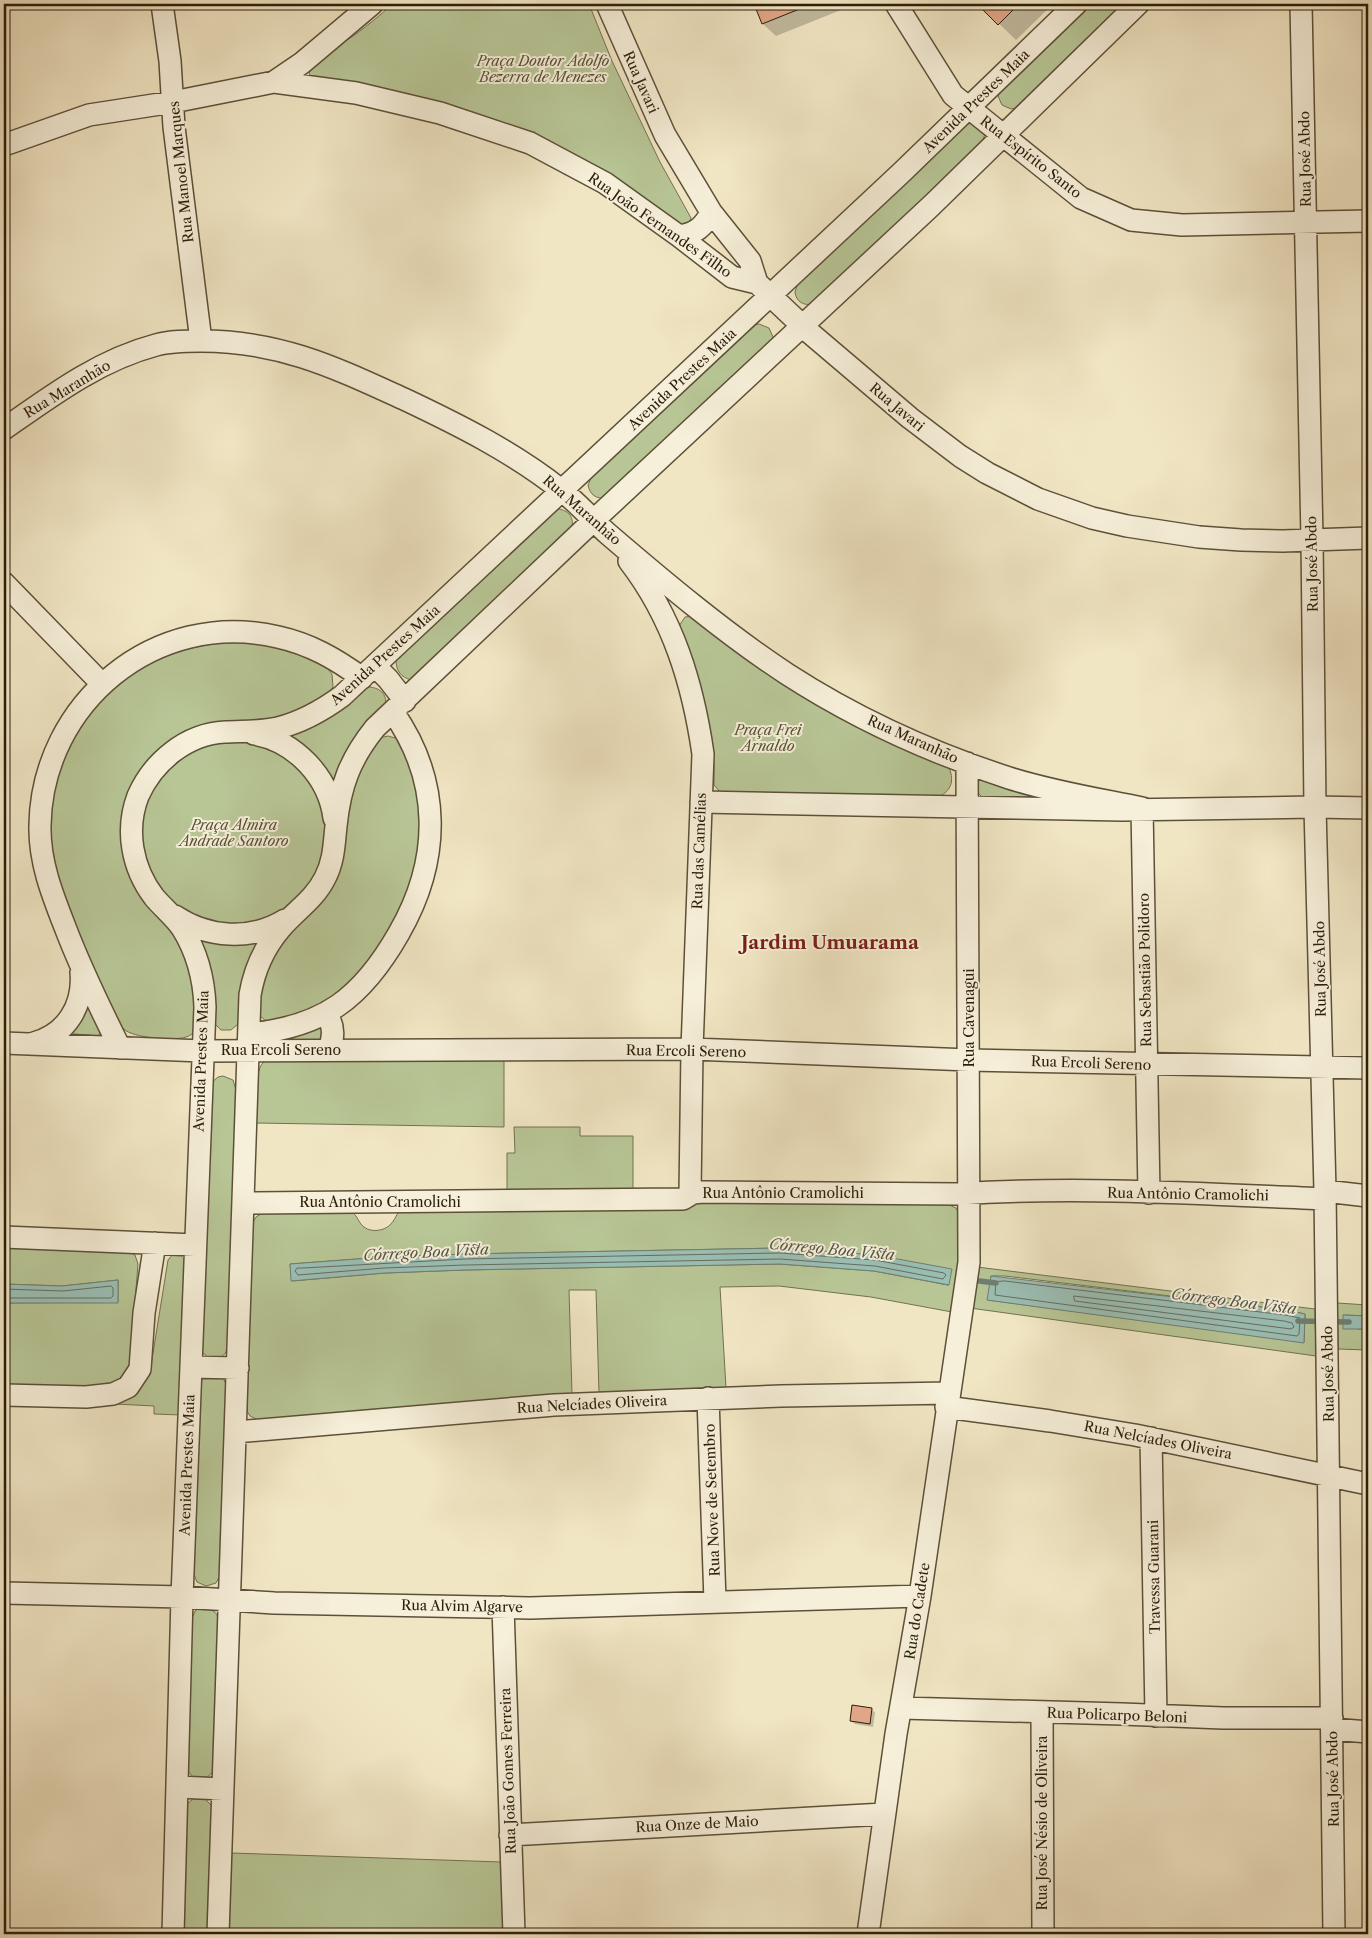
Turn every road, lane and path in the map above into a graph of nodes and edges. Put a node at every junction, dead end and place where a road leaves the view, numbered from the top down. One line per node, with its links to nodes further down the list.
1 (162, 4): 11 (street, Rua Manoel Marques)
2 (372, 4): 8 (street, Rua João Fernandes Filho)
3 (607, 4): 15 (street, Rua Javari)
4 (896, 4): 12 (street, Rua Espírito Santo)
5 (1076, 4): 12 (street, Avenida Prestes Maia)
6 (1138, 4): 13 (street)
7 (1301, 4): 17 (street, Rua José Abdo)
8 (302, 63): 9 (street, Rua João Fernandes Filho); 10 (street)
9 (274, 82): 10 (street, Rua João Fernandes Filho); 11 (street, Rua João Fernandes Filho)
10 (307, 86): 18 (street, Rua João Fernandes Filho)
11 (173, 102): 14 (street, Rua João Fernandes Filho); 21 (street, Rua Manoel Marques)
12 (968, 108): 13 (street, Rua Espírito Santo); 19 (street, Avenida Prestes Maia)
13 (1003, 135): 17 (street, Rua Espírito Santo); 20 (street)
14 (4, 144)
15 (711, 212): 18 (street); 19 (street, Rua Javari)
16 (1368, 221): 17 (street, Rua Espírito Santo)
17 (1306, 222): 26 (street, Rua José Abdo)
18 (679, 236): 19 (street, Rua João Fernandes Filho)
19 (764, 289): 20 (street, Rua Javari); 23 (street, Avenida Prestes Maia)
20 (803, 326): 24 (street); 26 (street, Rua Javari)
21 (201, 341): 22 (street, Rua Maranhão); 23 (street, Rua Maranhão)
22 (4, 429)
23 (563, 491): 24 (street, Rua Maranhão); 30 (street, Avenida Prestes Maia)
24 (600, 526): 28 (street, Rua Maranhão); 29 (street, Rua das Camélias); 32 (street)
25 (1368, 538): 26 (street, Rua Javari)
26 (1312, 539): 37 (street, Rua José Abdo)
27 (4, 584): 31 (street)
28 (710, 617): 29 (street); 34 (street, Rua Maranhão)
29 (673, 636): 35 (street, Rua das Camélias)
30 (368, 672): 31 (street); 32 (street); 33 (street, Avenida Prestes Maia)
31 (102, 684): 43 (street)
32 (399, 706): 40 (street); 44 (street)
33 (244, 732): 40 (street); 41 (street, Avenida Prestes Maia)
34 (967, 763): 36 (street, Rua Cavenagui); 38 (street, Rua Maranhão)
35 (701, 802): 36 (street, Rua Maranhão); 49 (street, Rua das Camélias)
36 (968, 807): 38 (street, Rua Maranhão); 52 (street, Rua Cavenagui)
37 (1315, 807): 38 (street, Rua Maranhão); 39 (street, Rua Maranhão); 54 (street, Rua José Abdo)
38 (1142, 808): 53 (street, Rua Sebastião Polidoro)
39 (1368, 808)
40 (336, 828): 42 (street)
41 (170, 913): 42 (street); 51 (street, Avenida Prestes Maia)
42 (294, 915): 46 (street)
43 (79, 963): 47 (street); 48 (street)
44 (326, 1013): 46 (street); 50 (street)
45 (4, 1042): 47 (street, Rua Ercoli Sereno)
46 (249, 1042): 50 (street, Rua Ercoli Sereno); 51 (street, Rua Ercoli Sereno); 61 (street)
47 (31, 1044): 48 (street, Rua Ercoli Sereno)
48 (120, 1048): 51 (street, Rua Ercoli Sereno)
49 (692, 1049): 50 (street, Rua Ercoli Sereno); 52 (street, Rua Ercoli Sereno); 58 (street, Rua das Camélias)
50 (328, 1050)
51 (202, 1051): 64 (street, Avenida Prestes Maia)
52 (969, 1060): 53 (street, Rua Ercoli Sereno); 56 (street, Rua Cavenagui)
53 (1146, 1064): 54 (street, Rua Ercoli Sereno); 57 (street, Rua Sebastião Polidoro)
54 (1322, 1068): 55 (street, Rua Ercoli Sereno); 59 (street, Rua José Abdo)
55 (1368, 1068)
56 (970, 1193): 57 (street, Rua Antônio Cramolichi); 58 (street, Rua Antônio Cramolichi); 65 (street, Rua Cavenagui)
57 (1149, 1193): 59 (street, Rua Antônio Cramolichi)
58 (690, 1194): 61 (street, Rua Antônio Cramolichi)
59 (1325, 1195): 60 (street, Rua Antônio Cramolichi); 73 (street, Rua José Abdo)
60 (1368, 1196)
61 (243, 1203): 67 (street)
62 (4, 1238): 63 (street)
63 (155, 1243): 64 (street); 68 (street)
64 (195, 1245): 66 (street, Avenida Prestes Maia)
65 (966, 1280): 70 (street, Rua do Cadete)
66 (191, 1367): 67 (street); 77 (street, Avenida Prestes Maia)
67 (238, 1368): 71 (street)
68 (4, 1395)
69 (708, 1398): 70 (street, Rua Nelcíades Oliveira); 71 (street, Rua Nelcíades Oliveira); 79 (street, Rua Nove de Setembro)
70 (948, 1400): 72 (street, Rua Nelcíades Oliveira); 76 (street, Rua do Cadete)
71 (236, 1432): 78 (street)
72 (1152, 1438): 73 (street, Rua Nelcíades Oliveira); 83 (street, Travessa Guarani)
73 (1329, 1476): 74 (street, Rua Nelcíades Oliveira); 84 (street, Rua José Abdo)
74 (1368, 1484)
75 (4, 1593): 77 (street, Rua Alvim Algarve)
76 (920, 1596): 79 (street, Rua Alvim Algarve); 81 (street, Rua do Cadete)
77 (182, 1598): 78 (street, Rua Alvim Algarve); 86 (street, Avenida Prestes Maia)
78 (229, 1601): 80 (street, Rua Alvim Algarve); 87 (street)
79 (715, 1601): 80 (street, Rua Alvim Algarve)
80 (503, 1607): 89 (street, Rua João Gomes Ferreira)
81 (902, 1708): 82 (street, Rua Policarpo Beloni); 88 (street, Rua do Cadete)
82 (1042, 1712): 83 (street, Rua Policarpo Beloni); 94 (street, Rua José Nésio de Oliveira)
83 (1156, 1716): 84 (street, Rua Policarpo Beloni)
84 (1332, 1723): 85 (street, Rua Policarpo Beloni); 95 (street, Rua José Abdo)
85 (1368, 1732)
86 (178, 1787): 87 (street); 90 (street, Avenida Prestes Maia)
87 (223, 1789): 91 (street)
88 (884, 1814): 89 (street, Rua Onze de Maio); 93 (street, Rua do Cadete)
89 (510, 1835): 92 (street, Rua João Gomes Ferreira)
90 (173, 1934)
91 (218, 1934)
92 (514, 1934)
93 (868, 1934)
94 (1043, 1934)
95 (1334, 1934)

